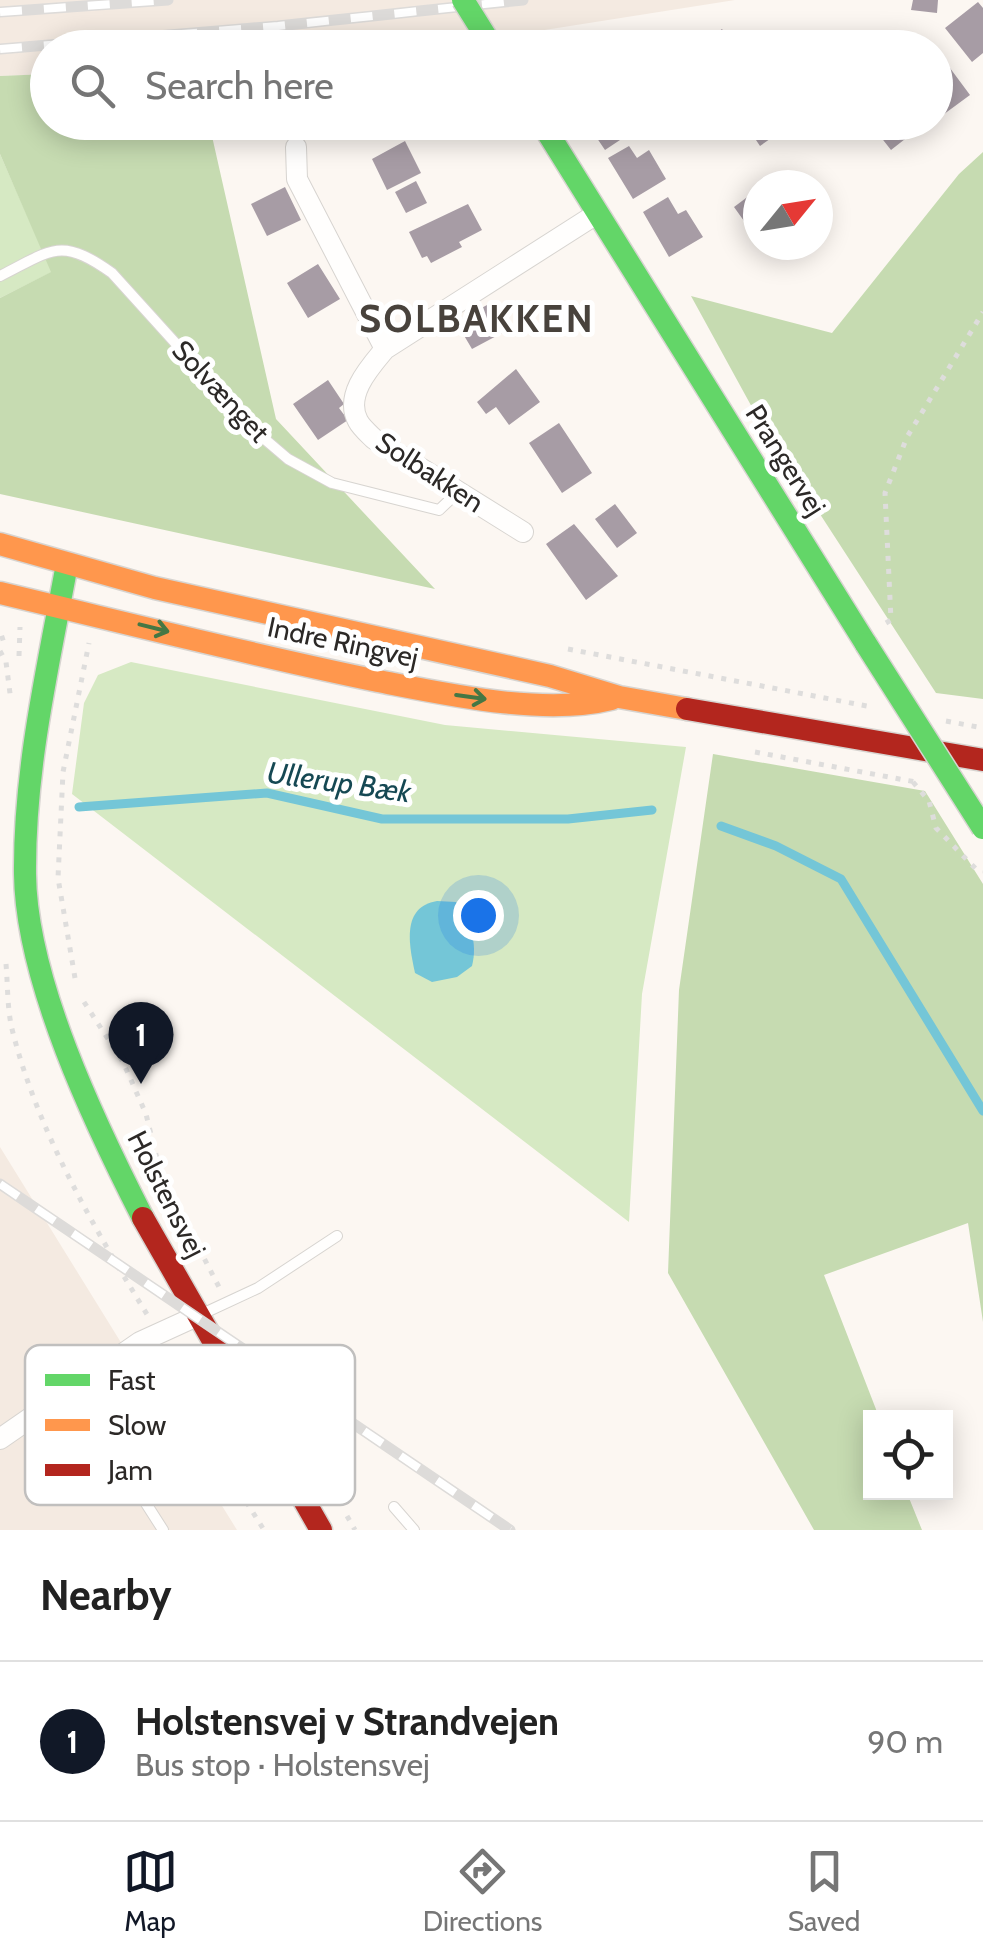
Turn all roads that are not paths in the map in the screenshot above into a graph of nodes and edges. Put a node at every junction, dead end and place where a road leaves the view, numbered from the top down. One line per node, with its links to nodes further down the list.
1 (463, 0): 2 (street, bridge)
2 (482, 30)
3 (552, 140): 5 (street, Prangervej)
4 (296, 146): 7 (street)
5 (598, 214): 7 (street, Solbakken); 16 (street, Prangervej, bridge)
6 (0, 276): 8 (lane, Solvænget)
7 (384, 348): 8 (street, Solbakken)
8 (460, 490): 9 (street, Solbakken)
9 (523, 532)
10 (0, 544): 11 (street, Indre Ringvej)
11 (67, 564): 13 (street, Holstensvej); 14 (street, Indre Ringvej)
12 (0, 593): 13 (street, Indre Ringvej)
13 (59, 606): 14 (street, Indre Ringvej, one-way to 14); 18 (street, Holstensvej)
14 (619, 697): 15 (street, Indre Ringvej)
15 (983, 760)
16 (983, 828)
17 (338, 1236): 18 (lane)
18 (197, 1316): 19 (street); 20 (street, Holstensvej)
19 (136, 1345)
20 (214, 1345)
21 (25, 1421): 22 (street)
22 (0, 1439)
23 (147, 1505): 26 (lane)
24 (307, 1505): 27 (street, Holstensvej)
25 (394, 1507): 28 (lane)
26 (163, 1530)
27 (321, 1530)
28 (414, 1530)

